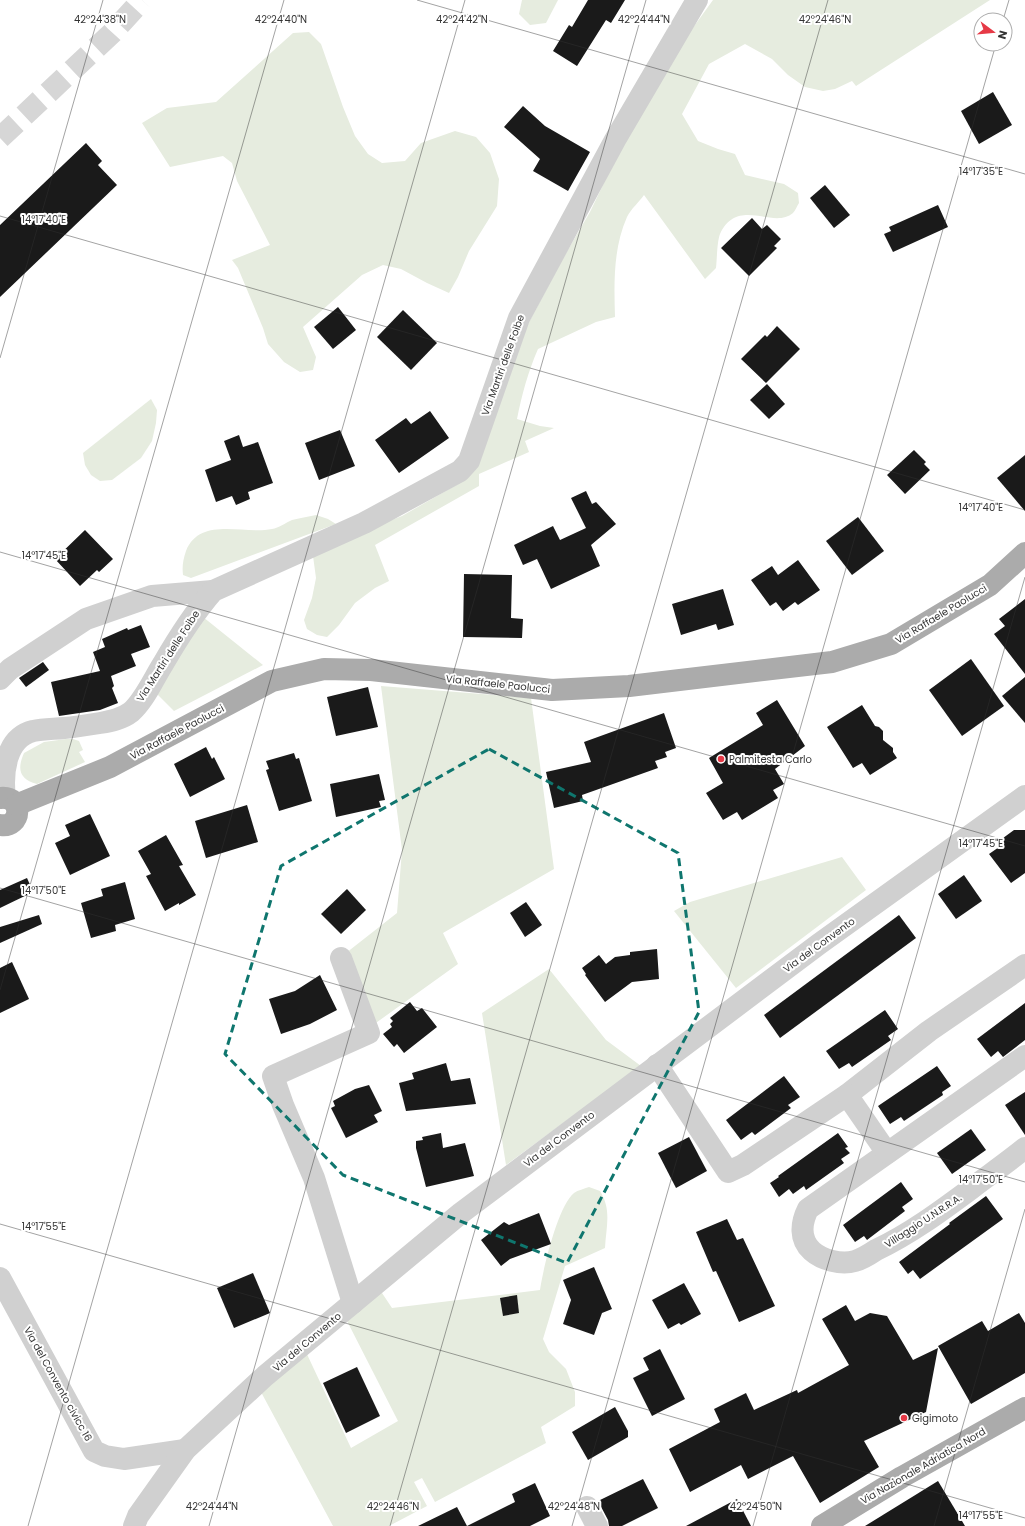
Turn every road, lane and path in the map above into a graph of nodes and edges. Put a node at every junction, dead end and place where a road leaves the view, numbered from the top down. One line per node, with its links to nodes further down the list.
1 (696, 0): 3 (street, Via Martiri delle Foibe)
2 (1025, 553): 6 (main road, Via Raffaele Paolucci)
3 (213, 591): 4 (street, Via Martiri delle Foibe); 6 (street, Via Martiri delle Foibe)
4 (0, 679)
5 (1025, 796): 11 (street, Via del Convento)
6 (7, 800): 7 (main road)
7 (0, 825)
8 (341, 958): 16 (street)
9 (1025, 965): 12 (street)
10 (1025, 1056): 14 (street, Villaggio U.N.R.R.A.)
11 (657, 1066): 12 (street); 16 (street, Via del Convento)
12 (847, 1095): 14 (street)
13 (1025, 1148): 14 (street, Villaggio U.N.R.R.A.)
14 (887, 1153)
15 (0, 1278): 18 (street, Via del Convento civicc 16)
16 (353, 1303): 18 (street, Via del Convento)
17 (1025, 1408): 22 (main road, Via Nazionale Adriatica Nord)
18 (185, 1450): 20 (street, Via del Convento)
19 (587, 1507): 21 (street)
20 (134, 1526)
21 (597, 1526)
22 (822, 1526)

